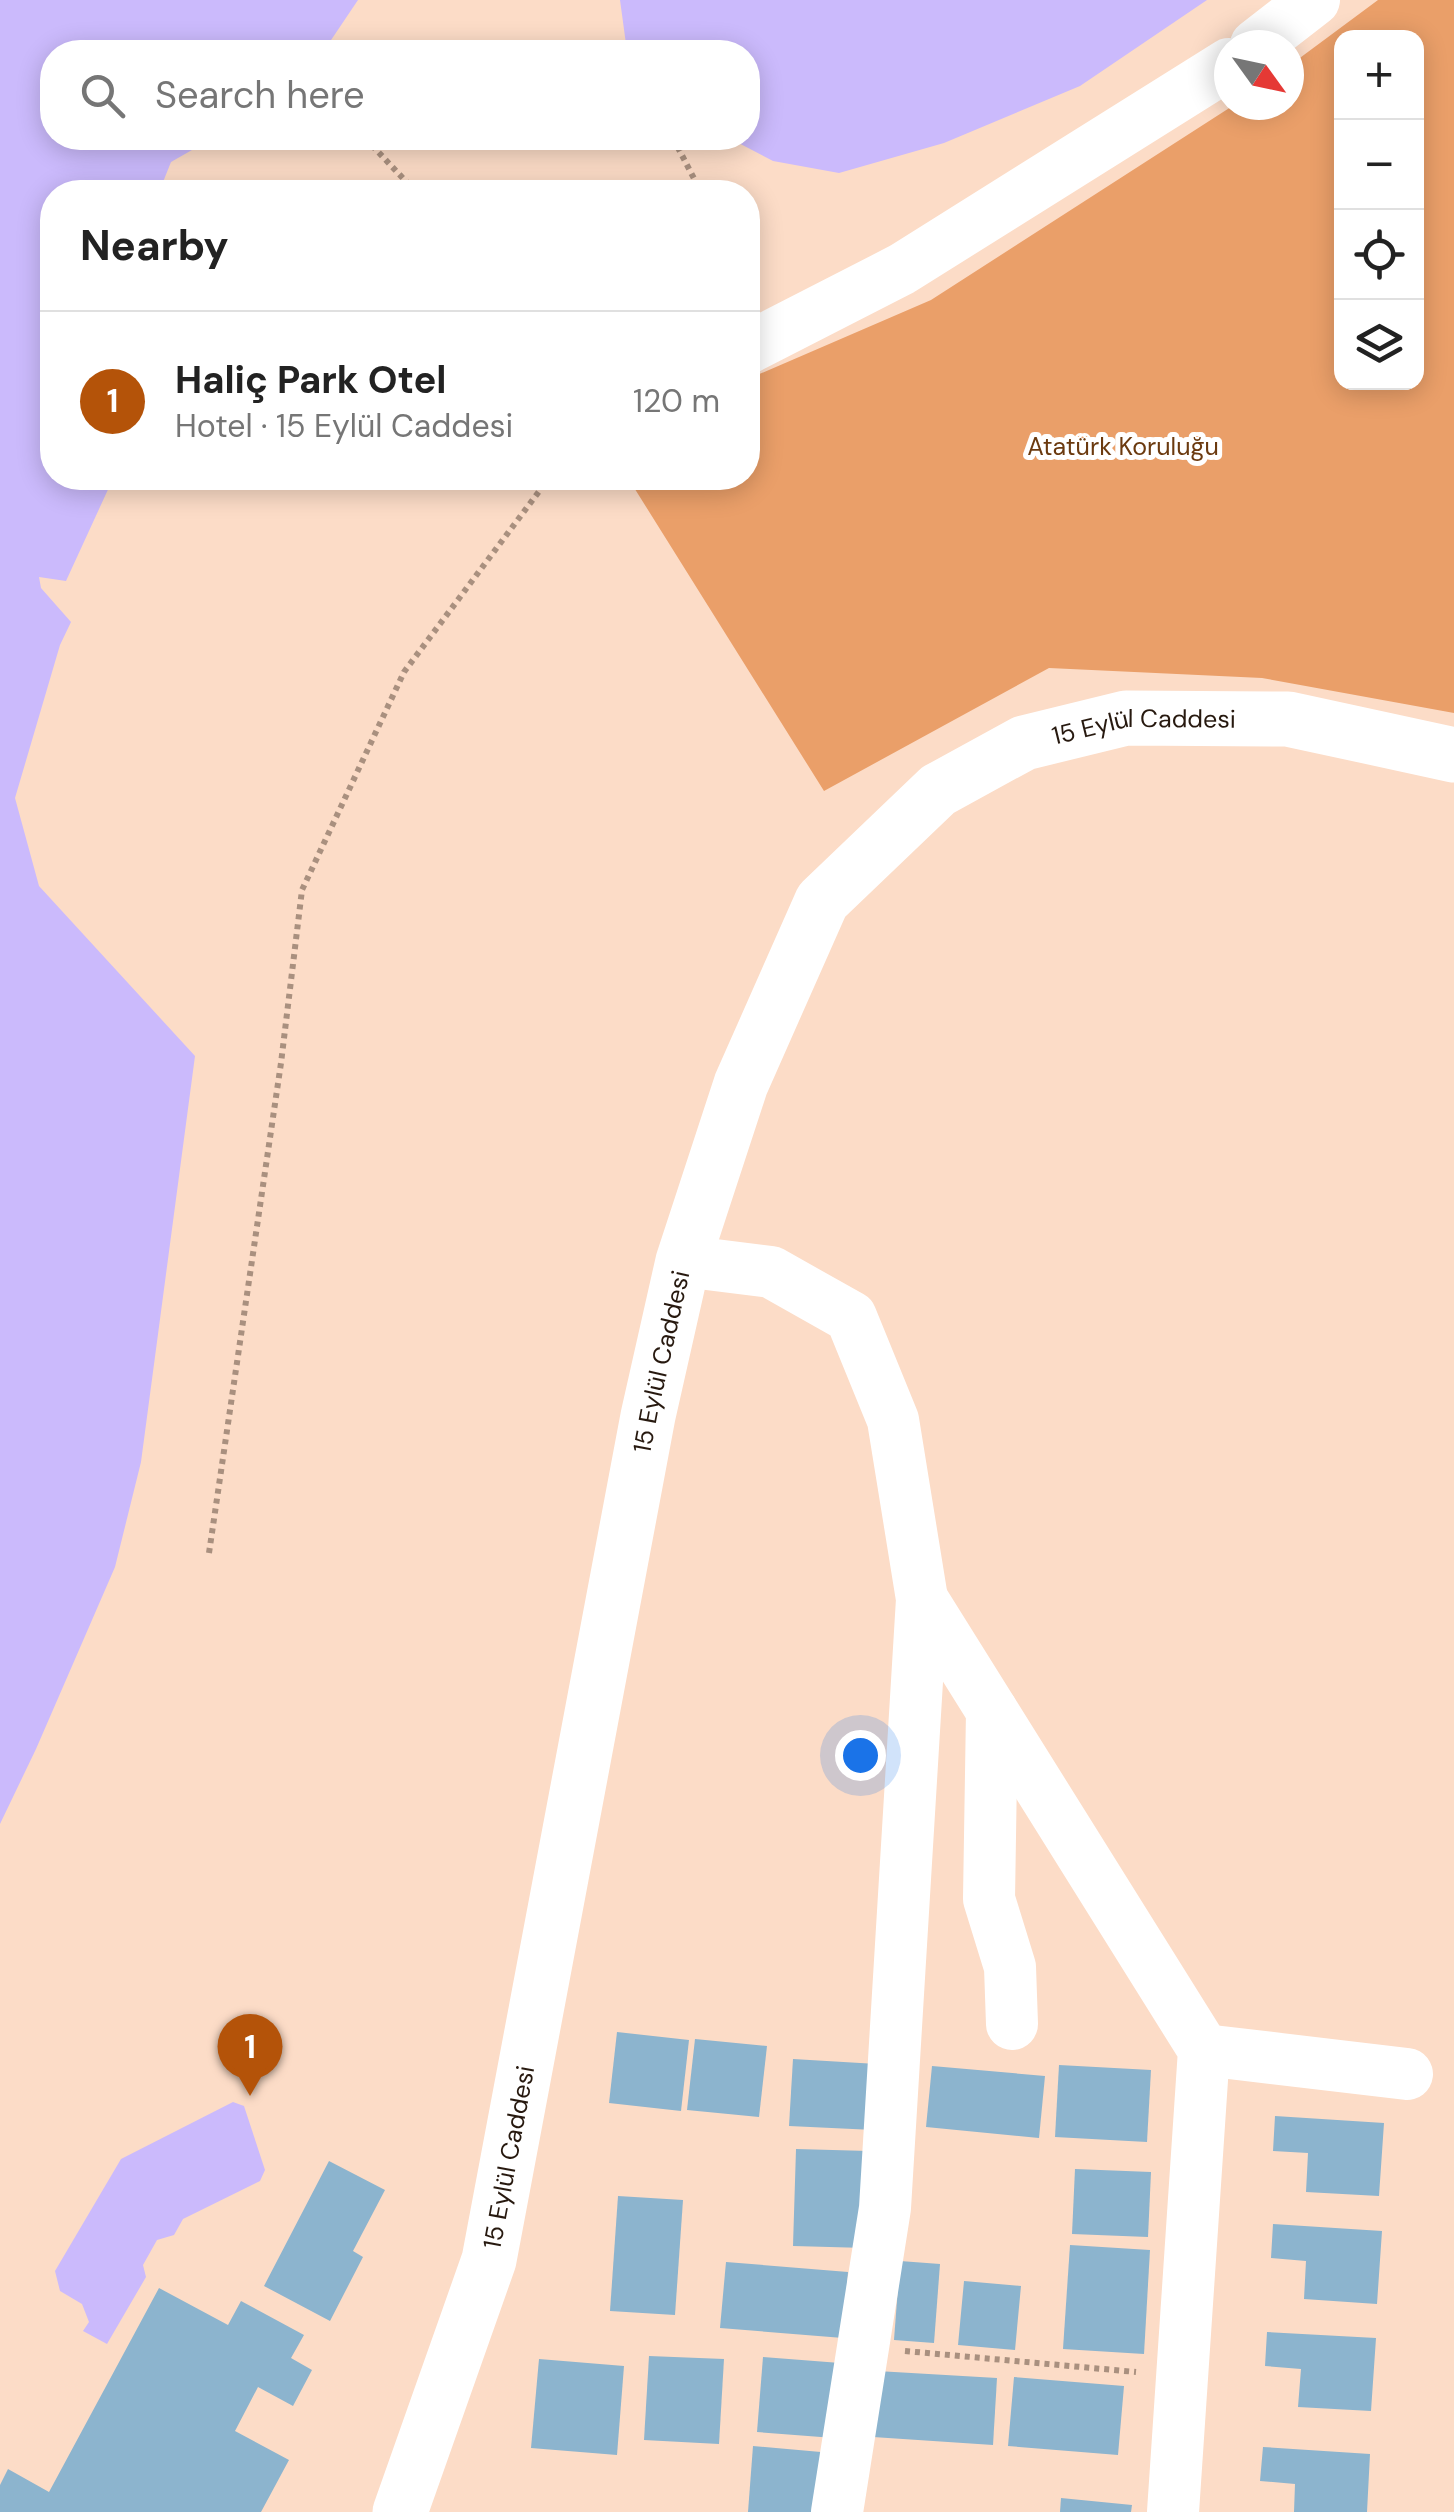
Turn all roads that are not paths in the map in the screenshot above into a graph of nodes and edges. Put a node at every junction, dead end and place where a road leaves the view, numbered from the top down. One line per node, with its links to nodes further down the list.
1 (1314, 0): 2 (street)
2 (1275, 30)
3 (1214, 73): 4 (street)
4 (760, 342)
5 (1454, 755): 6 (main road, 15 Eylül Caddesi)
6 (683, 1261): 7 (street); 14 (main road, 15 Eylül Caddesi)
7 (922, 1599): 8 (street); 9 (street)
8 (992, 1711): 10 (street); 12 (street)
9 (904, 1898): 10 (street); 15 (street)
10 (990, 1899): 11 (street)
11 (1012, 2024)
12 (1204, 2050): 13 (street); 16 (street)
13 (1407, 2074)
14 (400, 2512)
15 (837, 2512)
16 (1173, 2512)

